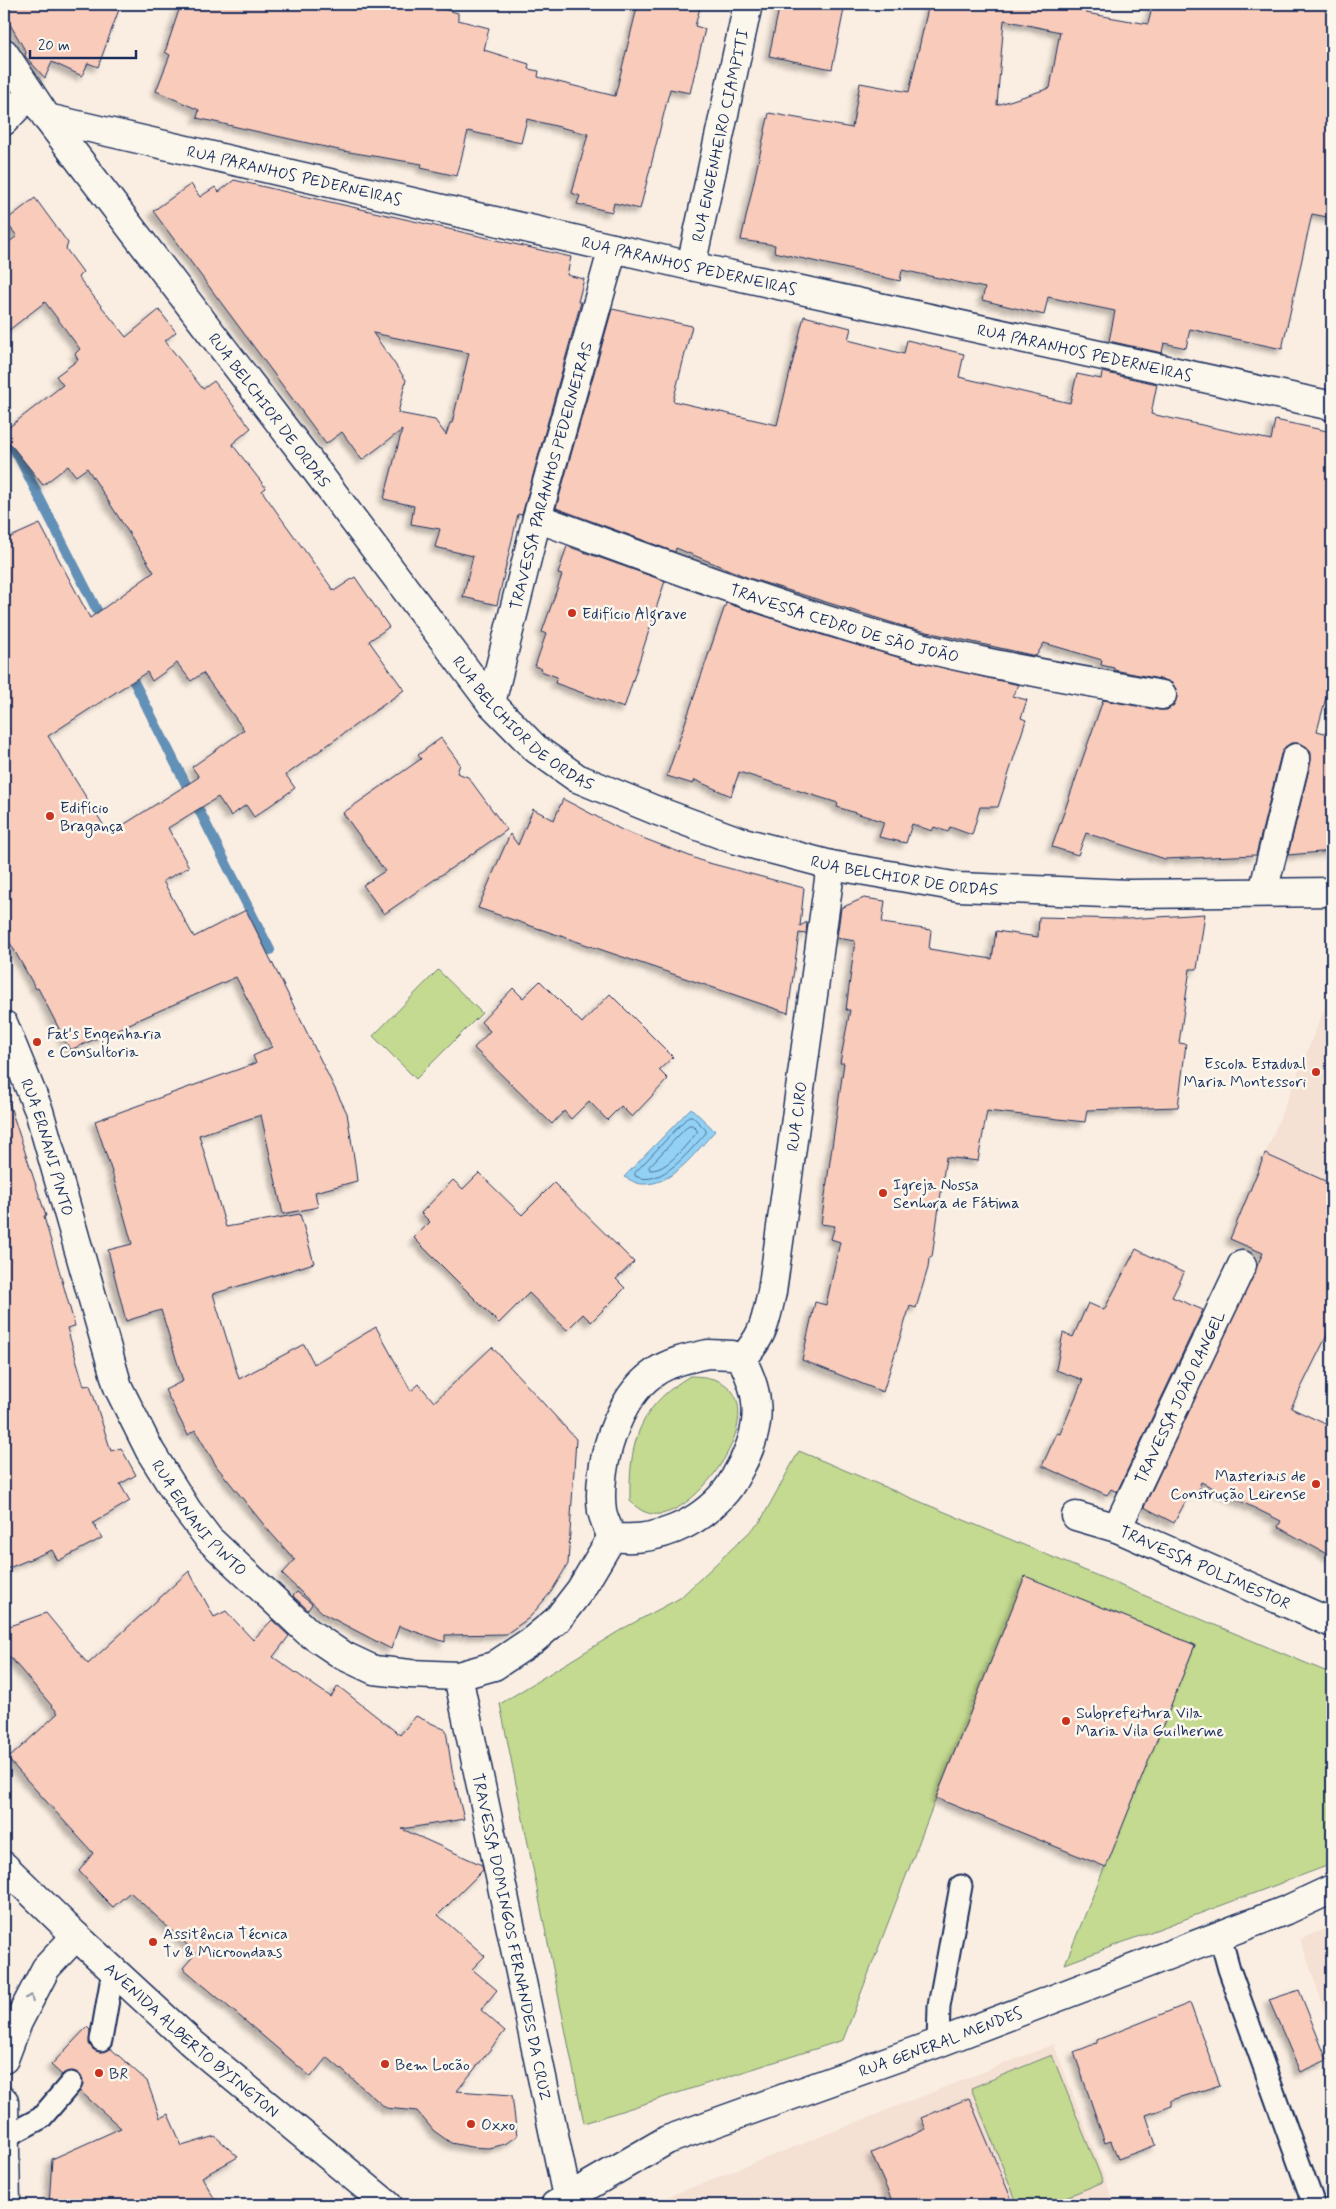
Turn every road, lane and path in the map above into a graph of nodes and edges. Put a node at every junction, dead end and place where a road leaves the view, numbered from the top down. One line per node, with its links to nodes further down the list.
1 (748, 4): 7 (street, RUA ENGENHEIRO CIAMPITI)
2 (4, 54): 3 (street, RUA BELCHIOR DE ORDAS)
3 (30, 94): 4 (street, RUA BELCHIOR DE ORDAS); 5 (street)
4 (47, 118): 6 (street, RUA PARANHOS PEDERNEIRAS); 11 (street, RUA BELCHIOR DE ORDAS)
5 (4, 121)
6 (613, 248): 7 (street, RUA PARANHOS PEDERNEIRAS); 9 (street, TRAVESSA PARANHOS PEDERNEIRAS)
7 (691, 266): 8 (street, RUA PARANHOS PEDERNEIRAS)
8 (1332, 406)
9 (537, 518): 10 (street, TRAVESSA CEDRO DE SÃO JOÃO); 11 (street, TRAVESSA PARANHOS PEDERNEIRAS)
10 (1162, 695)
11 (491, 703): 13 (street, RUA BELCHIOR DE ORDAS)
12 (1296, 758): 14 (street)
13 (831, 865): 14 (street, RUA BELCHIOR DE ORDAS); 18 (street, RUA CIRO)
14 (1263, 892): 15 (street, RUA BELCHIOR DE ORDAS)
15 (1332, 892)
16 (4, 1025): 23 (street, RUA ERNANI PINTO)
17 (1242, 1265): 20 (street, TRAVESSA JOÃO RANGEL)
18 (742, 1359): 21 (street); 21 (street)
19 (1076, 1516): 20 (street, TRAVESSA POLIMESTOR)
20 (1118, 1528): 22 (street, TRAVESSA POLIMESTOR)
21 (612, 1536): 23 (street, RUA ERNANI PINTO)
22 (1332, 1622)
23 (458, 1676): 36 (street, TRAVESSA DOMINGOS FERNANDES DA CRUZ)
24 (4, 1866): 27 (street, AVENIDA ALBERTO BYINGTON)
25 (961, 1886): 31 (lane)
26 (1332, 1889): 28 (street, RUA GENERAL MENDES)
27 (76, 1936): 29 (street, AVENIDA ALBERTO BYINGTON); 32 (street, one-way to 27)
28 (1220, 1936): 31 (street, RUA GENERAL MENDES); 39 (lane)
29 (113, 1971): 30 (lane); 38 (street, AVENIDA ALBERTO BYINGTON)
30 (101, 2040)
31 (938, 2043): 36 (street, RUA GENERAL MENDES)
32 (4, 2059)
33 (71, 2083): 35 (lane)
34 (4, 2101): 35 (street)
35 (5, 2137): 37 (street)
36 (561, 2201)
37 (6, 2205)
38 (388, 2205)
39 (1314, 2205)

